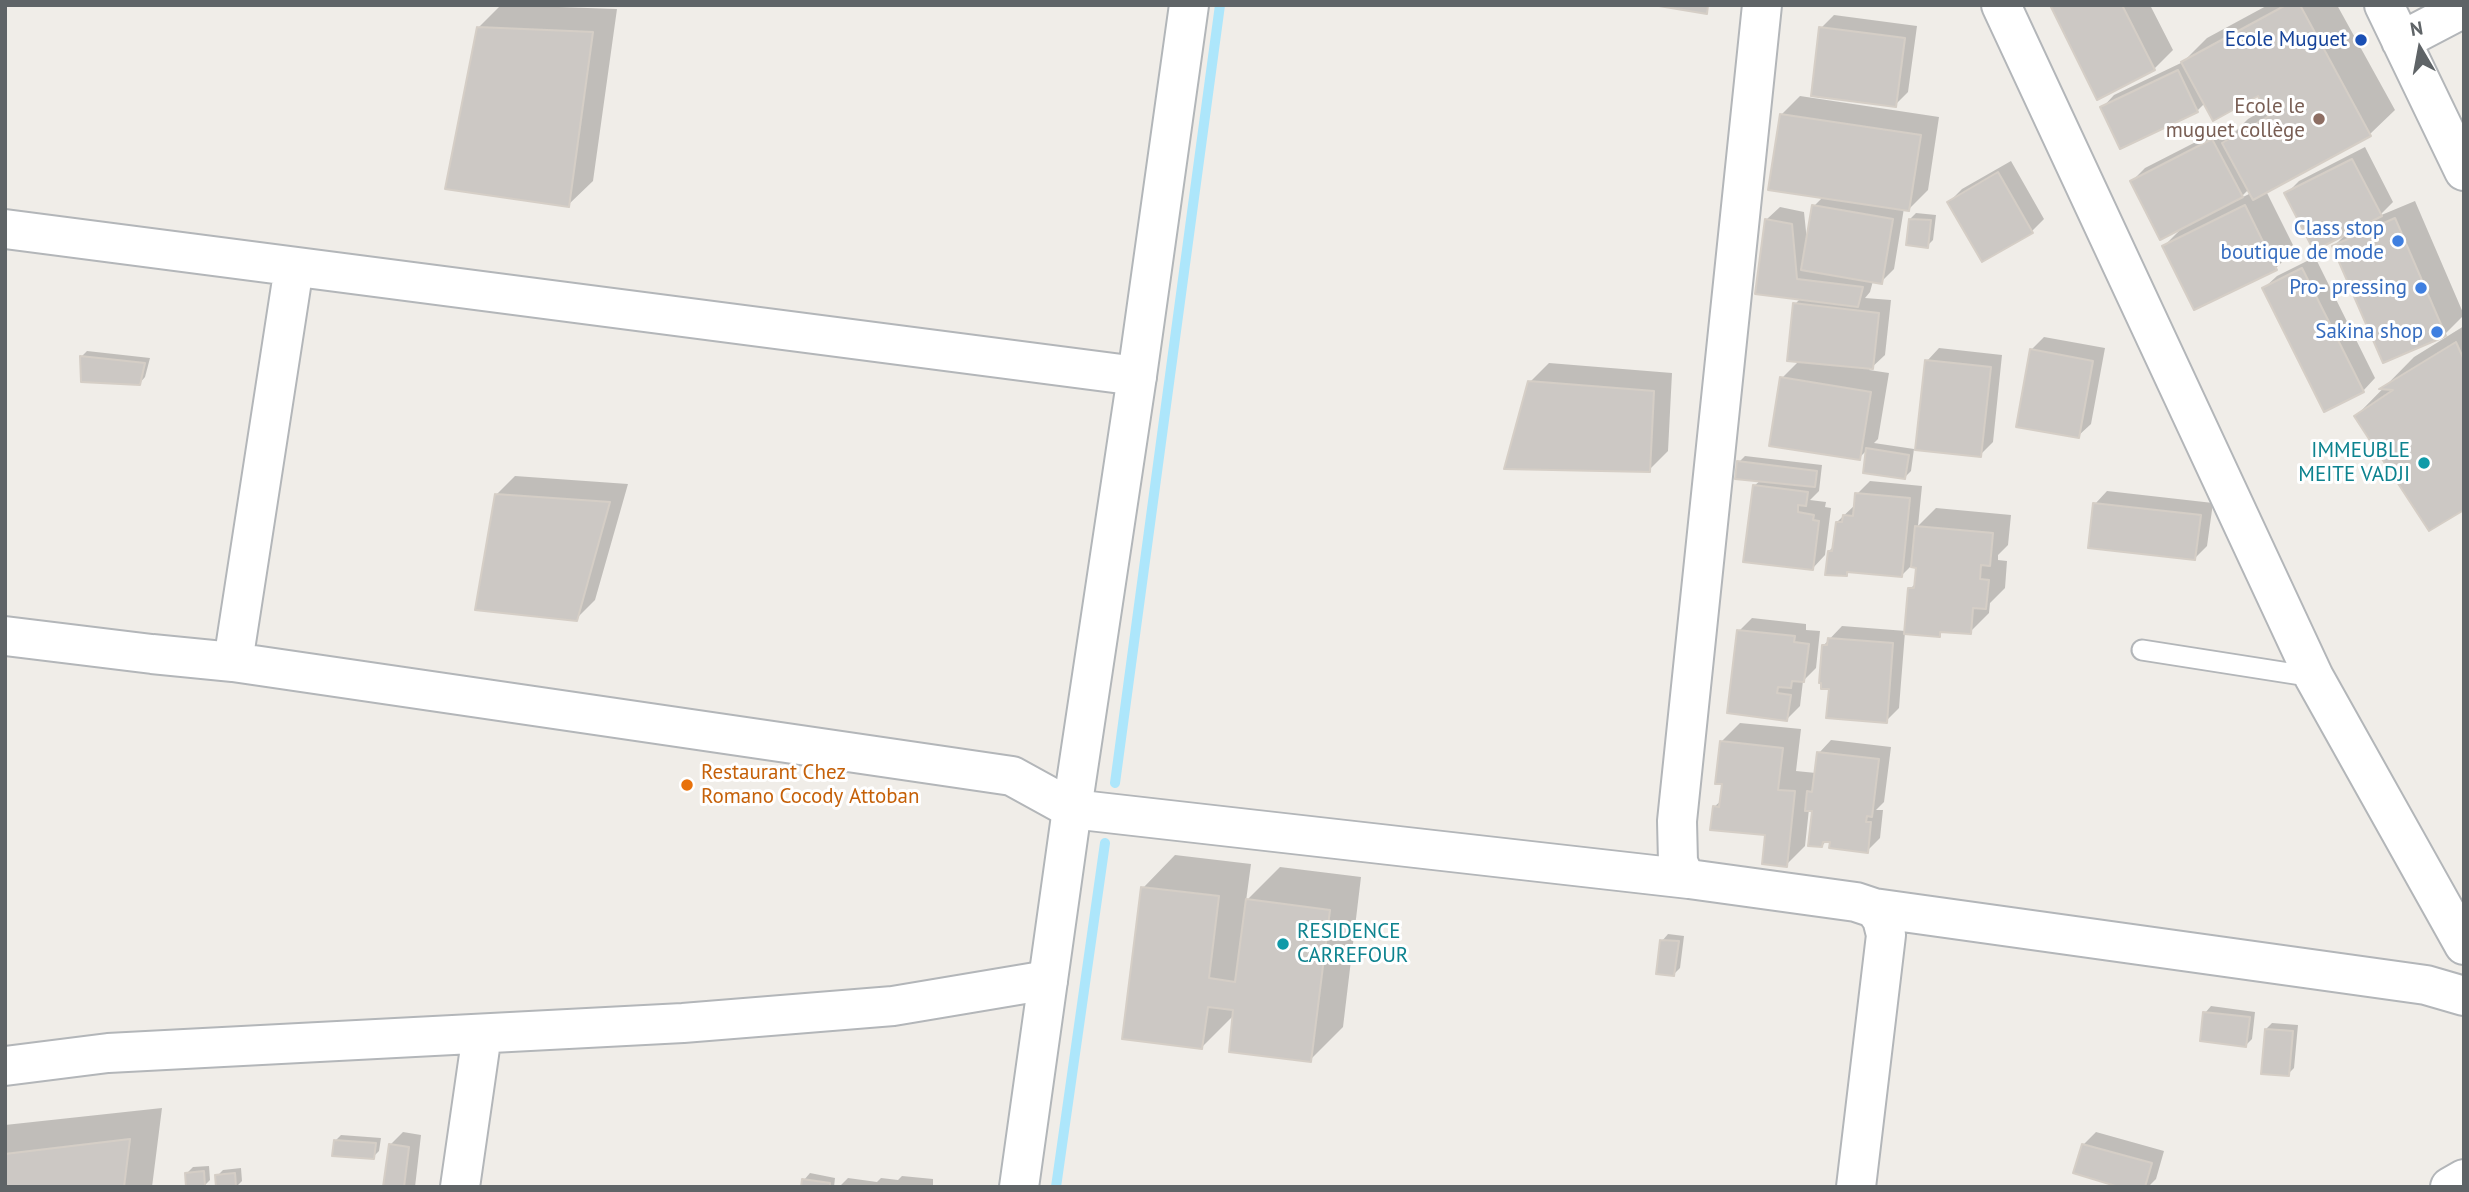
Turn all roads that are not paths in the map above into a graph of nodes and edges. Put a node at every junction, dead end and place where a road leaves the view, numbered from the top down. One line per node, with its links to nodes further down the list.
1 (1189, 5): 10 (street)
2 (1762, 5): 16 (street)
3 (2001, 5): 14 (street)
4 (2384, 5): 6 (street)
5 (2464, 8): 6 (street)
6 (2401, 41): 7 (street)
7 (2464, 171)
8 (5, 229): 9 (street)
9 (294, 267): 10 (street); 13 (street)
10 (1137, 376): 15 (street)
11 (5, 636): 13 (street)
12 (2142, 650): 14 (lane)
13 (233, 662): 15 (street)
14 (2314, 677): 18 (street)
15 (1072, 809): 16 (street); 19 (street)
16 (1689, 878): 17 (street)
17 (1874, 908): 20 (street); 26 (street)
18 (2464, 945)
19 (1048, 980): 21 (street); 25 (street)
20 (2464, 996)
21 (482, 1034): 22 (street); 24 (street)
22 (5, 1066)
23 (2464, 1179): 27 (street)
24 (460, 1187)
25 (1019, 1187)
26 (1856, 1187)
27 (2449, 1187)

